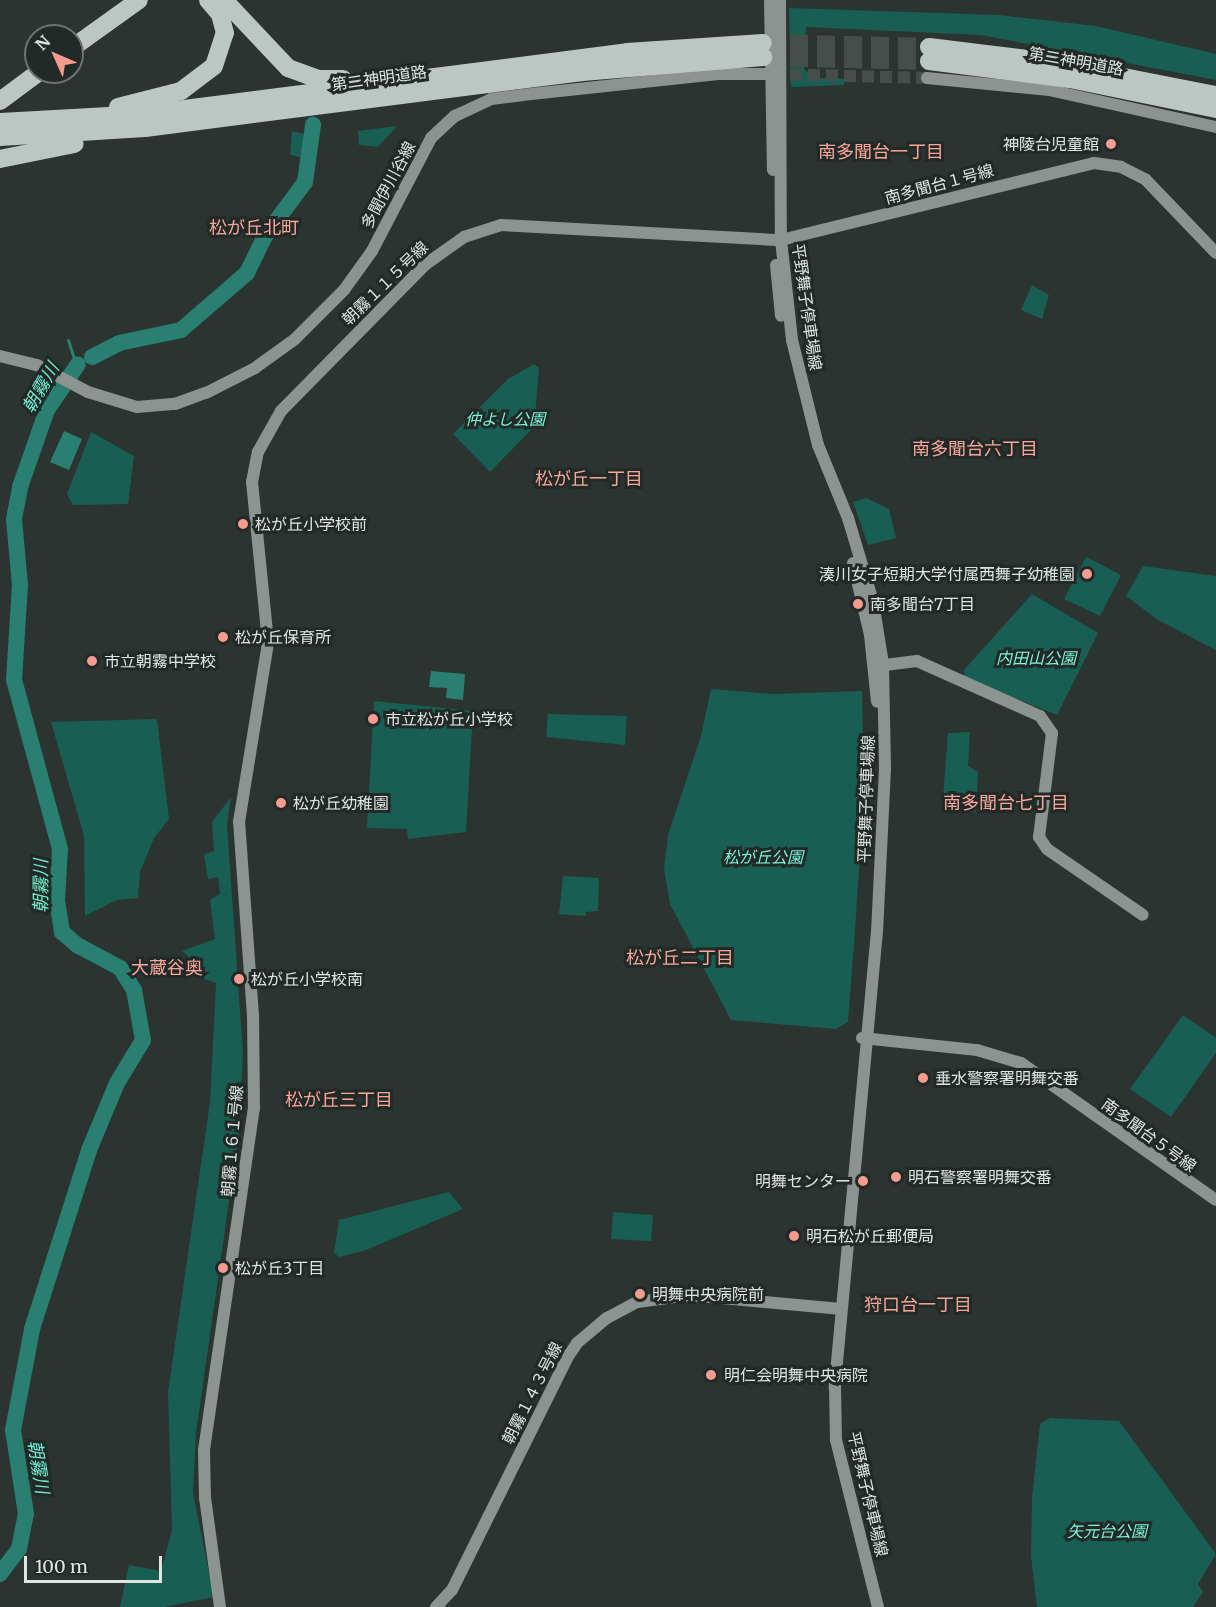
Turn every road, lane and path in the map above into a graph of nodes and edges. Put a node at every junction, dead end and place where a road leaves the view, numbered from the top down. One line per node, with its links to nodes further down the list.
1 (124, 0): 7 (highway)
2 (139, 0): 8 (highway)
3 (208, 0): 18 (highway)
4 (224, 0): 13 (highway)
5 (770, 0): 22 (street, 平野舞子停車場線)
6 (780, 0): 22 (street, 平野舞子停車場線)
7 (84, 29)
8 (84, 39)
9 (764, 58): 13 (highway, 第二神明道路); 17 (highway, 第二神明道路); 24 (street, 多聞伊川谷線)
10 (928, 62): 15 (highway, 第二神明道路); 16 (highway, 第二神明道路); 19 (street)
11 (24, 75): 14 (highway)
12 (24, 81): 14 (highway)
13 (388, 82): 18 (highway, 第二神明道路)
14 (5, 92)
15 (1216, 95)
16 (1216, 109)
17 (295, 110): 20 (highway, 第二神明道路); 21 (highway)
18 (0, 122)
19 (1216, 127)
20 (0, 136)
21 (0, 159)
22 (777, 240): 23 (street, 南多聞台１号線); 25 (street, 朝霧１１５号線); 26 (street, 平野舞子停車場線)
23 (1216, 253)
24 (0, 356)
25 (268, 642): 31 (street, 朝霧１６１号線)
26 (878, 665): 27 (street); 28 (street, 平野舞子停車場線)
27 (1143, 915)
28 (865, 1038): 29 (street, 南多聞台５号線); 30 (street, 平野舞子停車場線)
29 (1216, 1200)
30 (838, 1309): 32 (street, 朝霧１４３号線); 33 (street, 平野舞子停車場線); 34 (street, 平野舞子停車場線)
31 (220, 1607)
32 (436, 1607)
33 (870, 1607)
34 (878, 1607)

